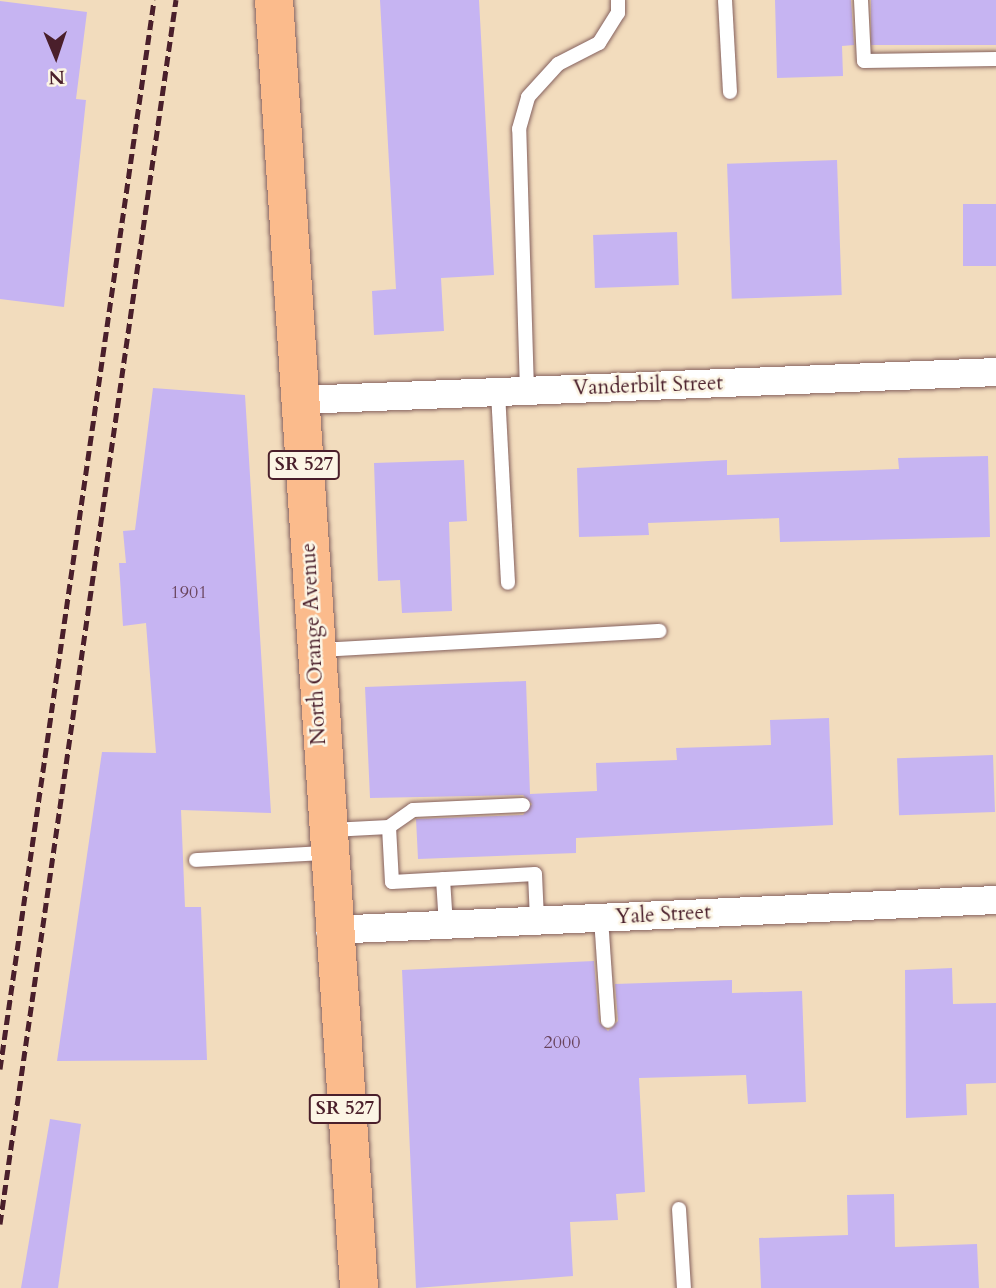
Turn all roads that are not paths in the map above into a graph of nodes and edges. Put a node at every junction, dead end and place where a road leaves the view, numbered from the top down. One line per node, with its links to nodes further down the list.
1 (274, 0): 10 (main road, North Orange Avenue / SR 527)
2 (618, 0): 8 (lane)
3 (725, 0): 6 (lane)
4 (861, 0): 5 (lane)
5 (996, 59)
6 (730, 92)
7 (996, 372): 8 (street, Vanderbilt Street)
8 (527, 391): 9 (street, Vanderbilt Street)
9 (498, 393): 10 (street, Vanderbilt Street); 11 (lane)
10 (300, 400): 13 (main road, North Orange Avenue / SR 527)
11 (508, 583)
12 (659, 631): 13 (lane)
13 (315, 650): 16 (main road, North Orange Avenue / SR 527)
14 (523, 805): 15 (lane)
15 (389, 827): 16 (lane); 18 (lane)
16 (326, 842): 17 (lane); 23 (main road, North Orange Avenue / SR 527)
17 (197, 860)
18 (443, 879): 21 (lane); 22 (lane)
19 (996, 900): 20 (street, Yale Street)
20 (601, 918): 21 (street, Yale Street); 24 (lane)
21 (537, 920): 22 (street, Yale Street)
22 (446, 925): 23 (street, Yale Street)
23 (330, 930): 26 (main road, North Orange Avenue / SR 527)
24 (608, 1021)
25 (679, 1209): 27 (lane)
26 (359, 1288)
27 (684, 1288)

